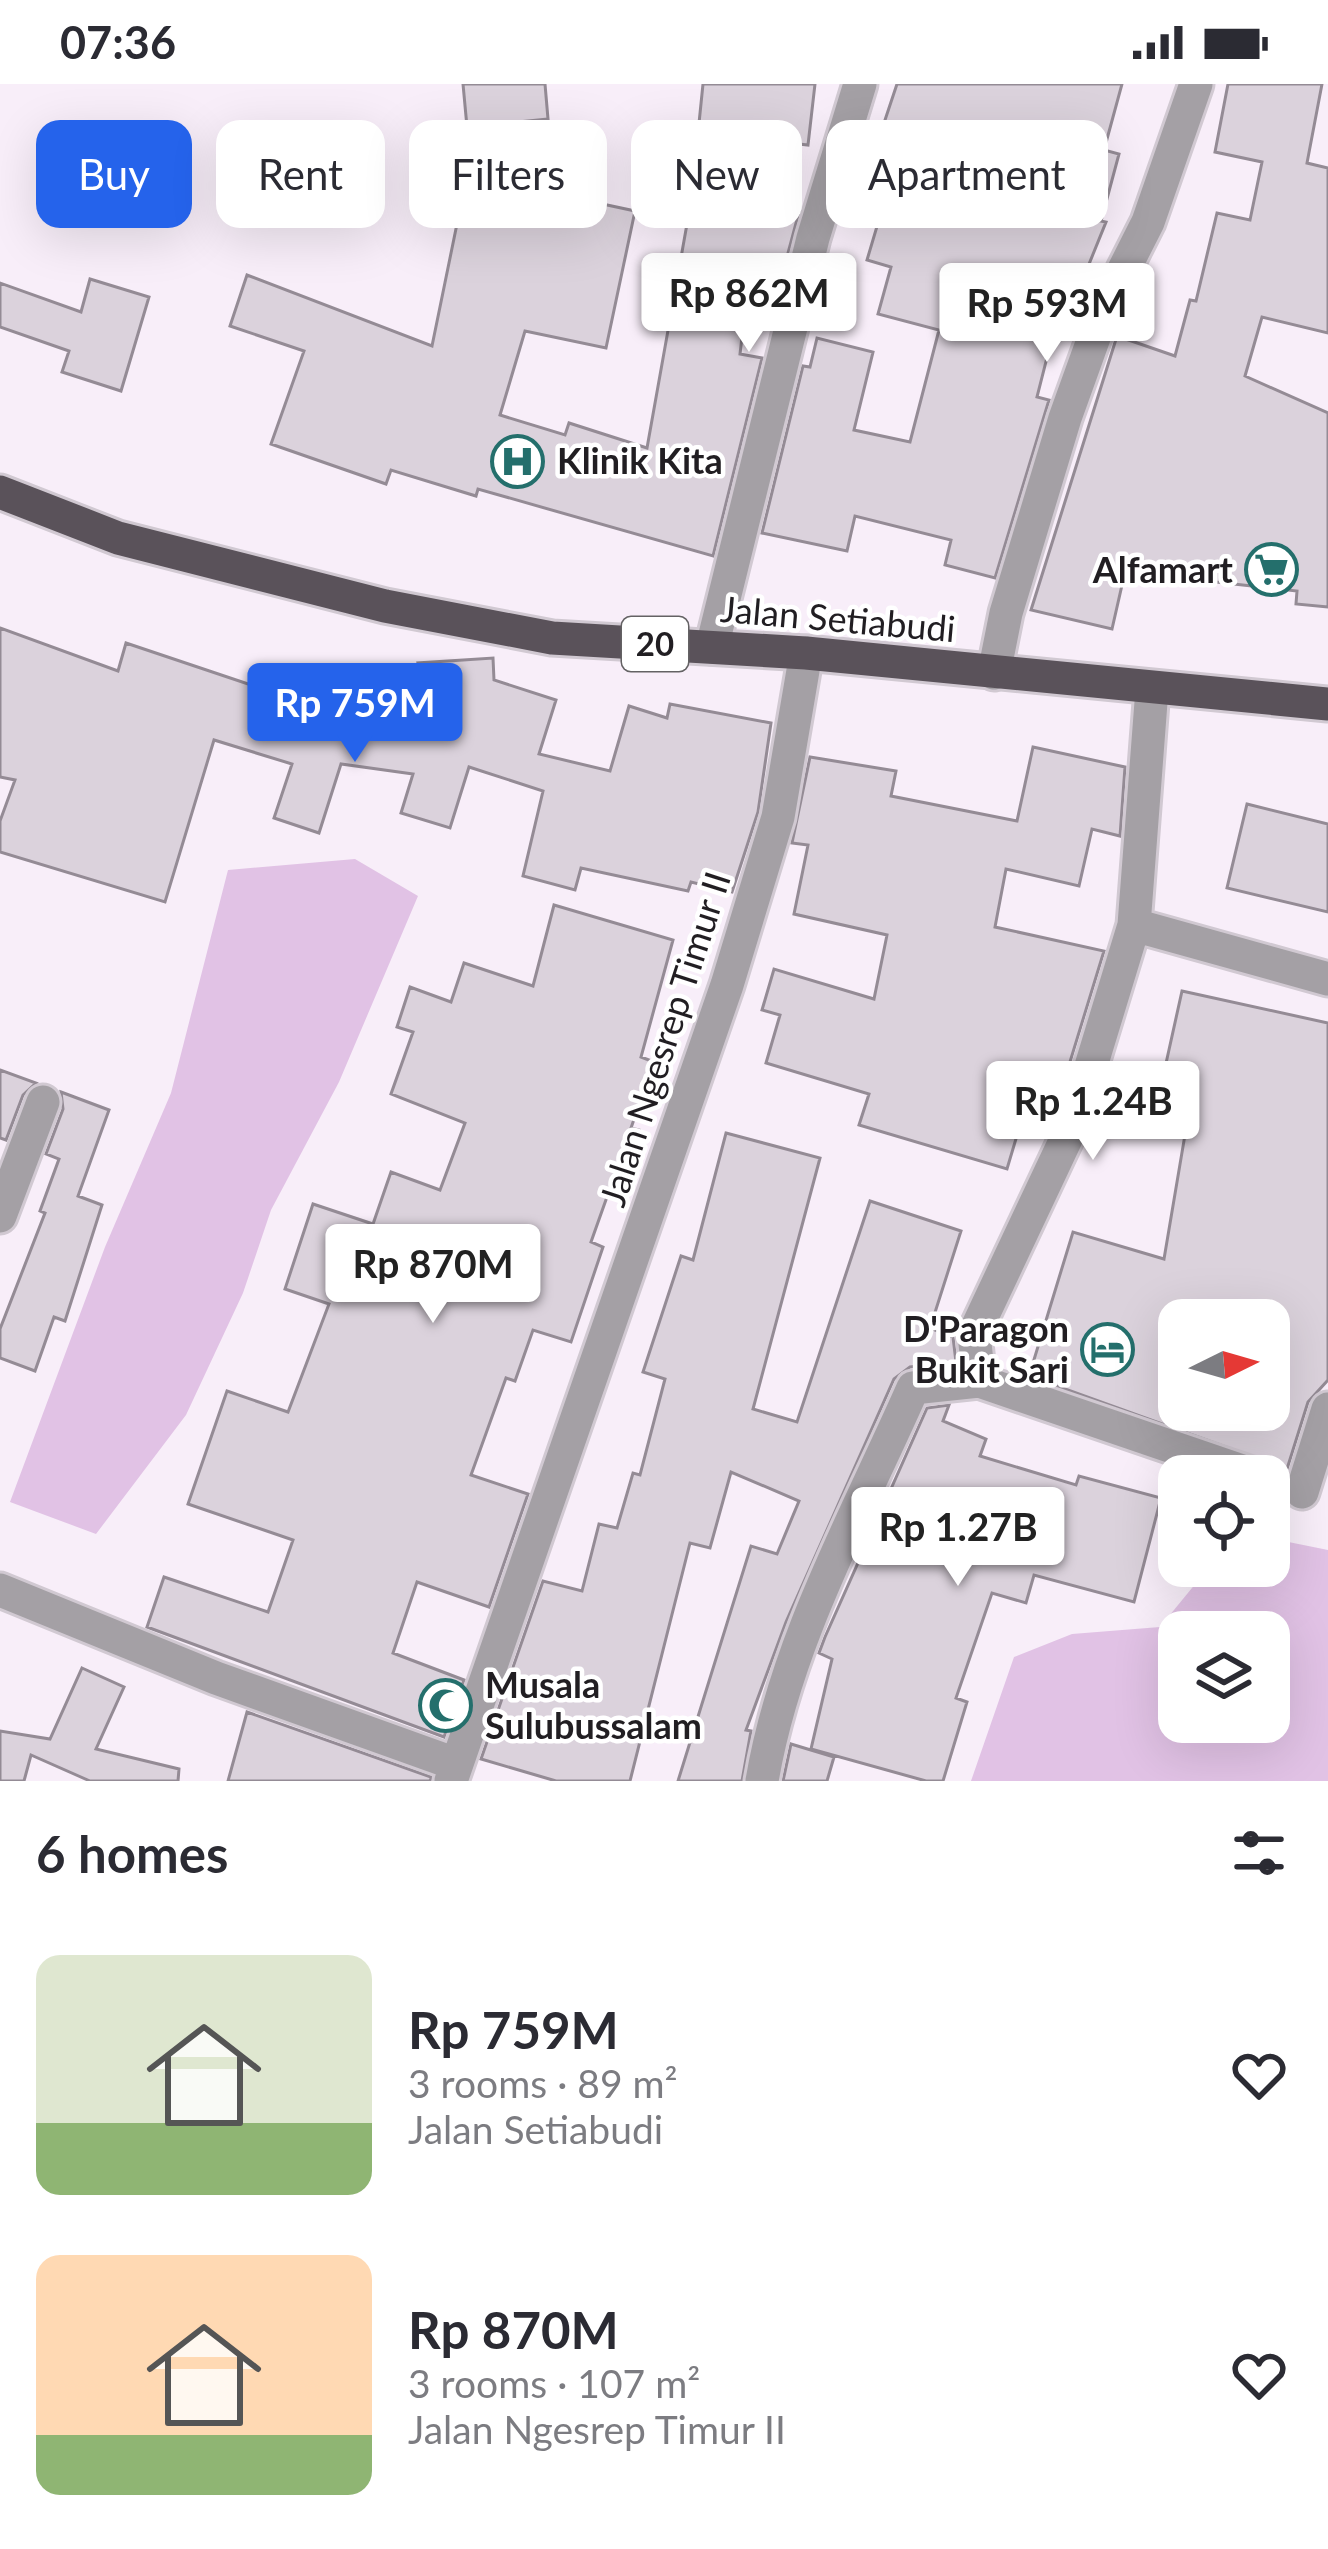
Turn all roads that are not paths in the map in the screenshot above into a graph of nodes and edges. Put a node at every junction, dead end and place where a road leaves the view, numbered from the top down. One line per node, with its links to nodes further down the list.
1 (860, 84): 4 (street)
2 (1196, 84): 6 (street)
3 (0, 492): 4 (highway, Jalan Setiabudi / 20)
4 (712, 647): 5 (highway, Jalan Setiabudi / 20)
5 (806, 653): 6 (highway, Jalan Setiabudi / 20); 18 (street, Jalan Ngesrep Timur II)
6 (994, 673): 7 (highway, Jalan Setiabudi / 20)
7 (1152, 689): 8 (highway, Jalan Setiabudi / 20); 9 (street)
8 (1328, 704)
9 (1134, 925): 10 (street); 13 (street)
10 (1328, 979)
11 (43, 1102): 12 (street)
12 (0, 1216)
13 (980, 1382): 15 (street); 19 (street)
14 (1328, 1409): 16 (street)
15 (1195, 1455)
16 (1315, 1496)
17 (0, 1590): 18 (street)
18 (452, 1772)
19 (761, 1781)

